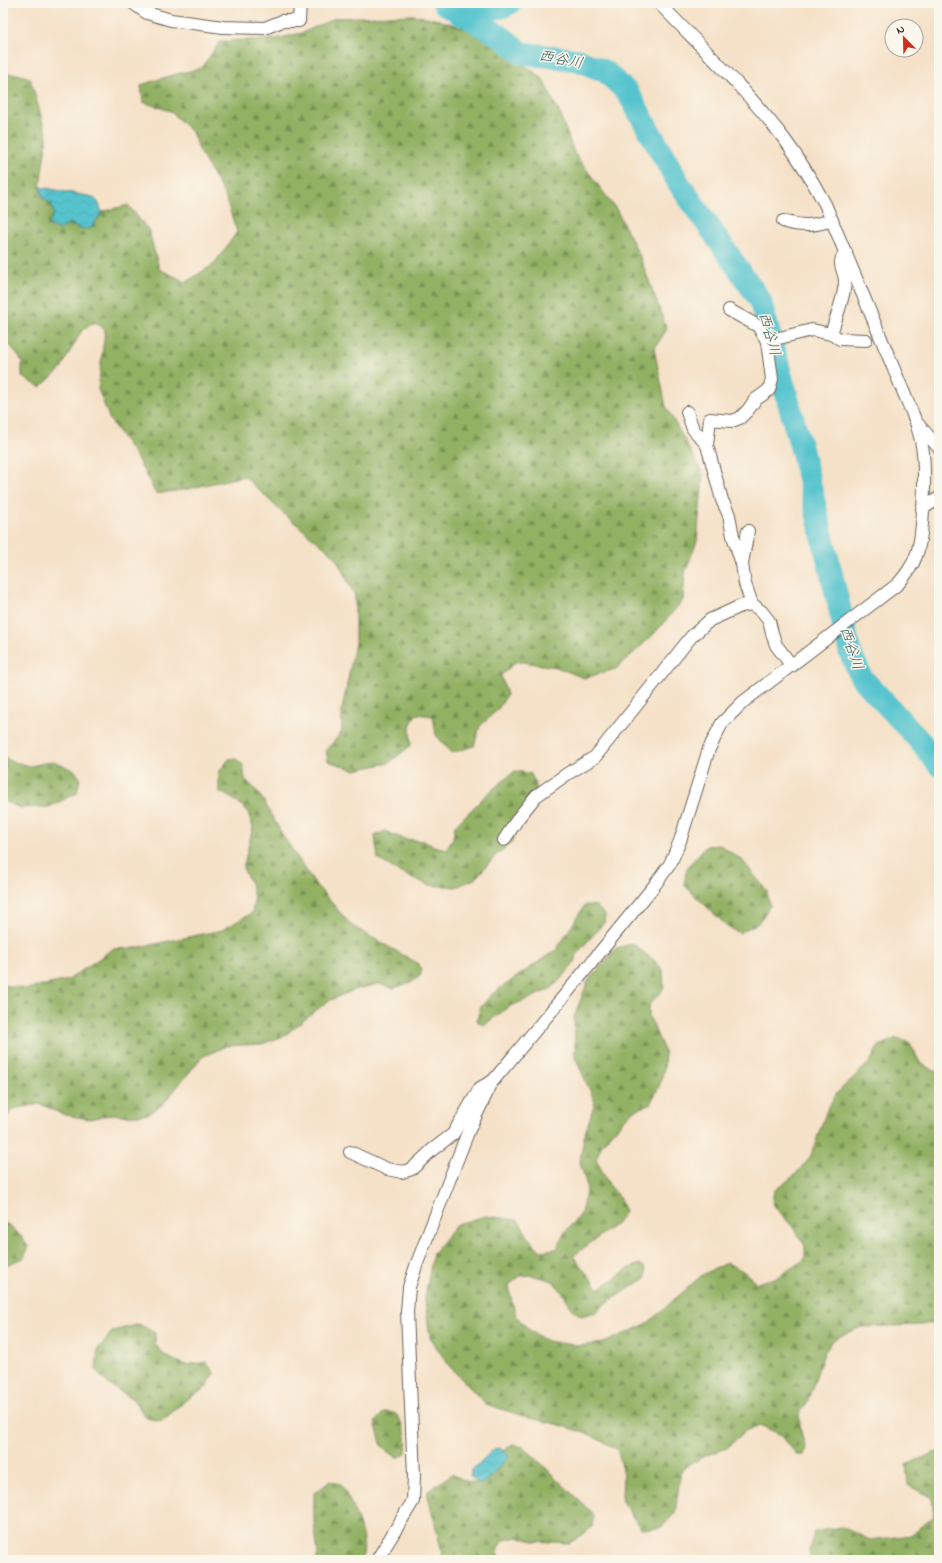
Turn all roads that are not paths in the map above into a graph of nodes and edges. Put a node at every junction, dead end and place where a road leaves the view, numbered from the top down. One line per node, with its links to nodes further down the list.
1 (133, 3): 2 (street)
2 (300, 3)
3 (659, 3): 4 (street)
4 (832, 220): 5 (street); 6 (street)
5 (783, 221)
6 (846, 252): 8 (street); 12 (street)
7 (729, 310): 9 (street)
8 (831, 334): 9 (street); 10 (street)
9 (772, 340): 13 (street)
10 (866, 340)
11 (687, 412): 13 (street)
12 (916, 422): 14 (street); 16 (street)
13 (707, 446): 18 (street)
14 (939, 448)
15 (939, 498): 16 (street)
16 (922, 510): 20 (street)
17 (748, 531): 18 (street)
18 (742, 564): 19 (street)
19 (752, 604): 20 (street); 21 (street)
20 (792, 666): 22 (street)
21 (504, 840)
22 (492, 1082): 23 (street); 24 (street)
23 (350, 1152)
24 (377, 1560)

